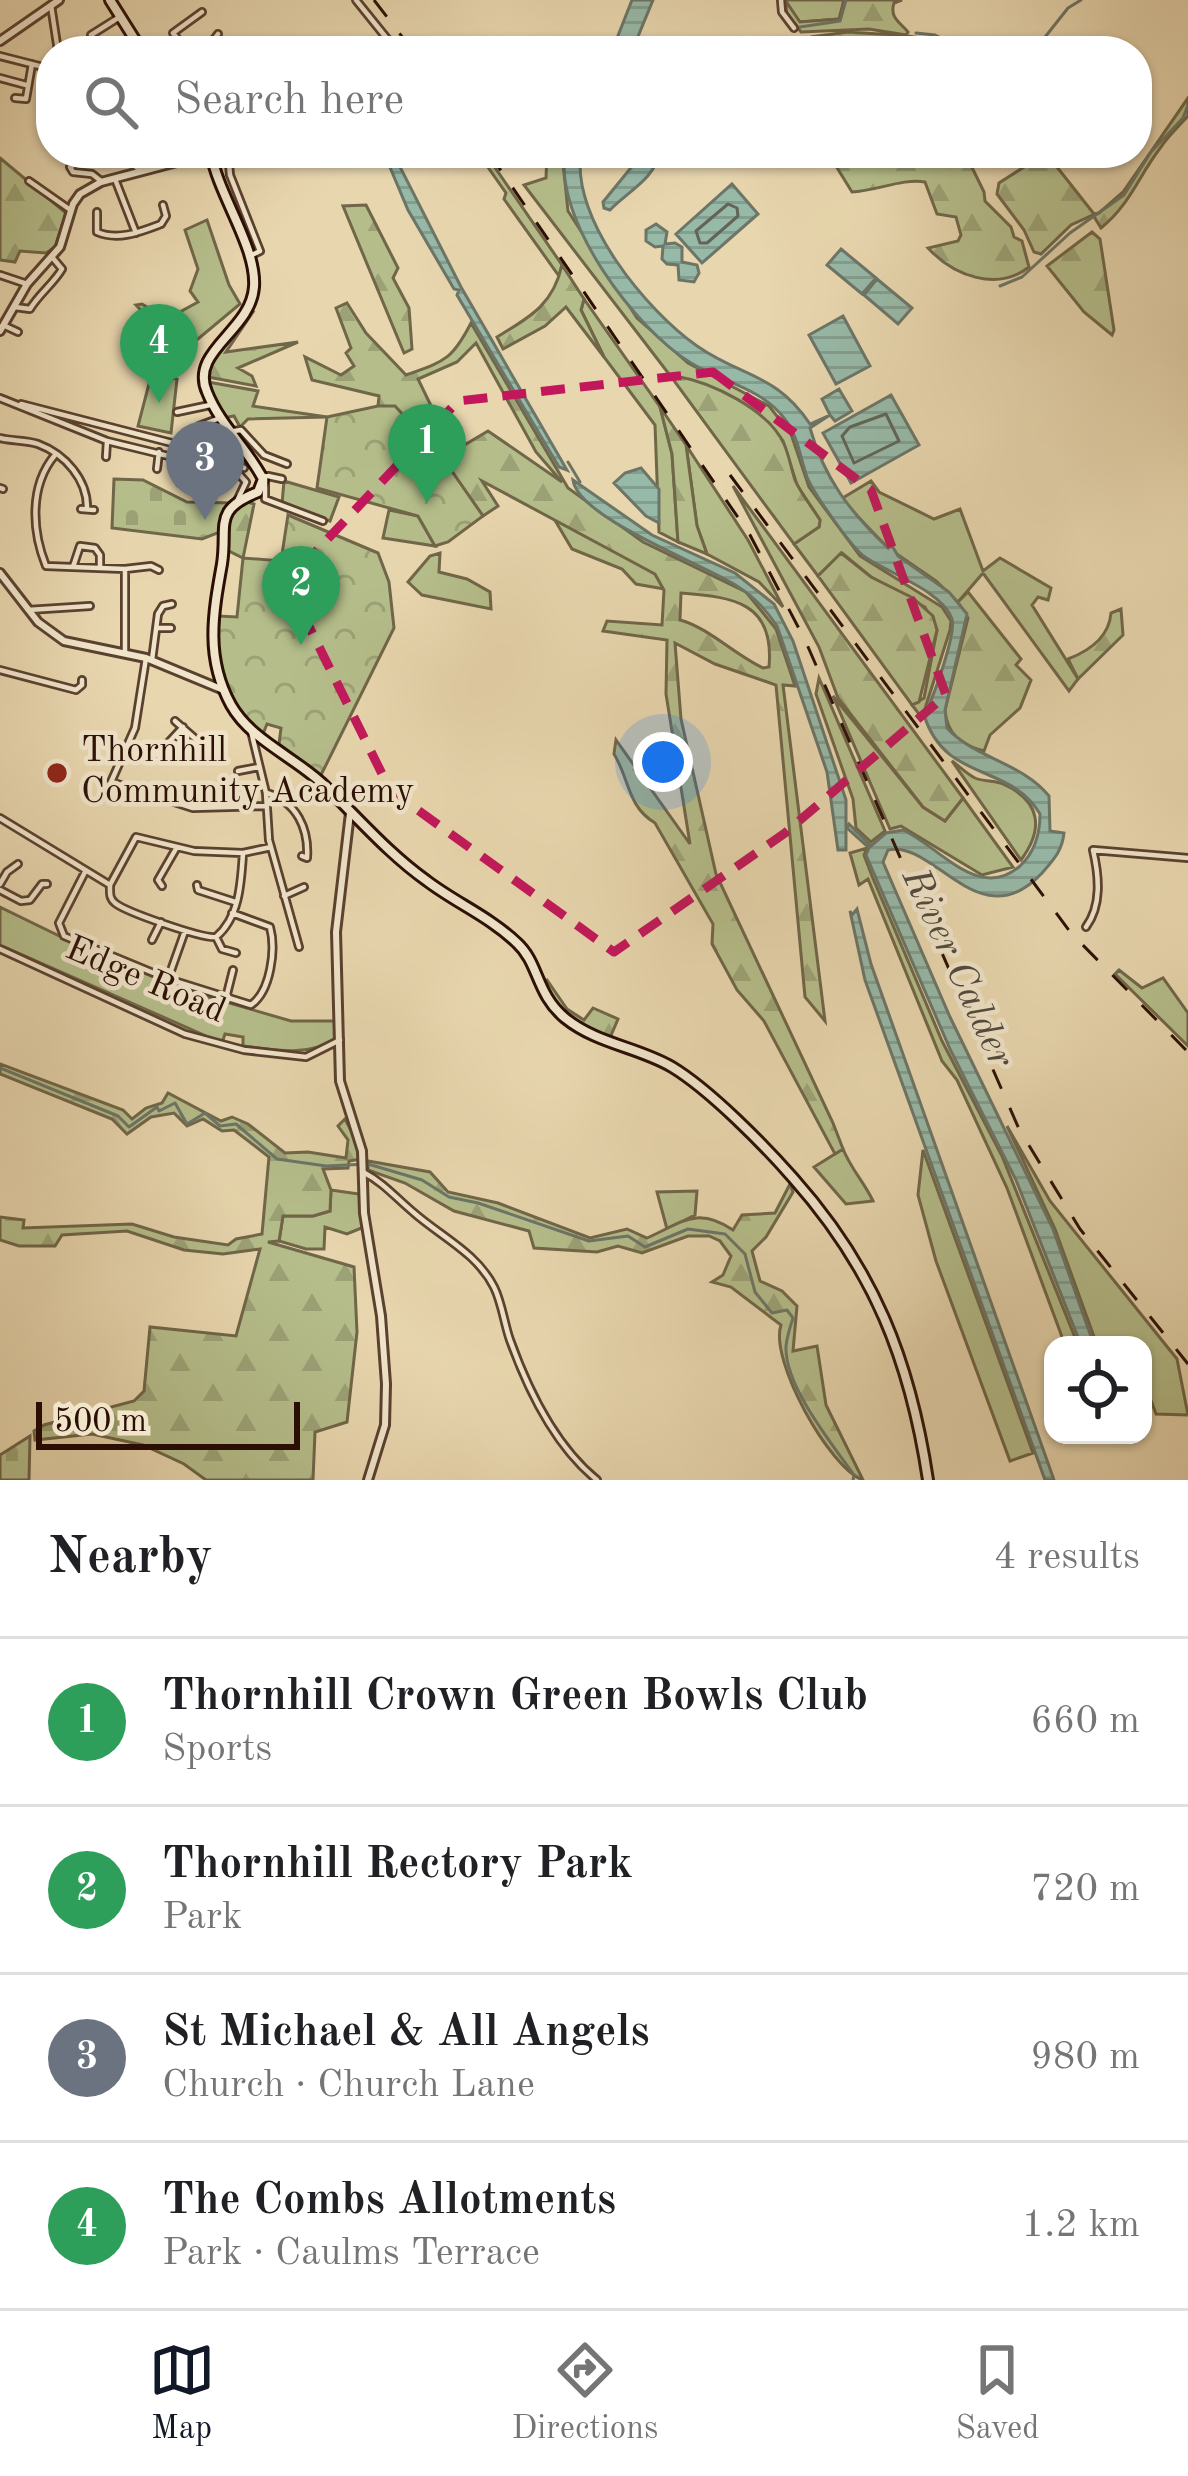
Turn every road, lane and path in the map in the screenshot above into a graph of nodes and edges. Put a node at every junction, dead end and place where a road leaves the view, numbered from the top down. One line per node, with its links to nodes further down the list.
1 (59, 0): 5 (street)
2 (110, 0): 7 (main road)
3 (781, 0): 10 (street)
4 (358, 2): 17 (street)
5 (51, 5): 11 (street); 14 (street)
6 (202, 12): 12 (street)
7 (118, 18): 13 (street); 15 (main road)
8 (0, 27): 11 (street)
9 (164, 28): 12 (street)
10 (794, 28)
11 (13, 32): 18 (street)
12 (173, 33): 16 (street)
13 (92, 35)
14 (56, 36)
15 (130, 36)
16 (175, 36)
17 (385, 36)
18 (0, 41)
19 (0, 56): 20 (street)
20 (32, 64): 21 (street); 23 (street)
21 (36, 65)
22 (0, 78): 23 (street)
23 (26, 85): 25 (street)
24 (15, 98): 25 (street)
25 (26, 99): 26 (street)
26 (36, 99)
27 (71, 168): 35 (street)
28 (137, 168): 32 (street)
29 (153, 168): 32 (street)
30 (216, 168): 41 (main road)
31 (229, 168): 41 (street)
32 (141, 171): 33 (street)
33 (116, 178): 35 (street); 39 (street)
34 (29, 181): 37 (street)
35 (101, 182): 37 (street)
36 (166, 208): 39 (street)
37 (71, 211): 40 (street)
38 (97, 212): 39 (street)
39 (136, 232)
40 (52, 257): 43 (street); 44 (street)
41 (248, 257): 50 (main road)
42 (0, 275): 43 (street)
43 (27, 284): 44 (street)
44 (14, 307): 45 (street)
45 (2, 328): 46 (street)
46 (18, 332)
47 (0, 398): 48 (street)
48 (10, 401): 55 (street); 61 (street)
49 (177, 412): 50 (street)
50 (219, 415): 52 (street); 53 (main road)
51 (238, 420): 53 (street)
52 (199, 426)
53 (234, 431): 59 (street); 63 (main road)
54 (0, 438): 57 (street)
55 (106, 441): 56 (street); 58 (street)
56 (159, 452): 60 (street); 62 (street)
57 (55, 455): 67 (street); 69 (street)
58 (106, 458)
59 (287, 464)
60 (220, 467): 65 (street); 66 (street)
61 (244, 468)
62 (157, 469)
63 (264, 476): 64 (street); 66 (main road); 68 (street)
64 (283, 479)
65 (180, 483)
66 (237, 500): 82 (main road)
67 (87, 509)
68 (323, 521)
69 (73, 567): 70 (street); 70 (street)
70 (100, 568): 71 (street)
71 (125, 569): 72 (street); 80 (street)
72 (159, 570)
73 (0, 573): 74 (street)
74 (4, 586): 77 (street)
75 (172, 604): 78 (street)
76 (90, 606): 77 (street)
77 (28, 610): 80 (street)
78 (158, 628): 79 (street); 81 (street)
79 (171, 628)
80 (124, 652): 81 (street)
81 (149, 659): 84 (street); 91 (street)
82 (217, 669): 84 (street); 86 (main road)
83 (0, 670): 85 (street)
84 (197, 677): 86 (street)
85 (82, 680)
86 (226, 693): 89 (main road)
87 (176, 721): 88 (street)
88 (182, 728): 90 (street); 91 (street)
89 (250, 729): 92 (street); 96 (main road)
90 (199, 742)
91 (126, 749): 95 (street)
92 (259, 767): 93 (street); 94 (street)
93 (238, 770)
94 (266, 793): 95 (street); 101 (street)
95 (266, 806): 99 (street)
96 (350, 813): 125 (street); 129 (main road)
97 (0, 818): 104 (street)
98 (177, 847): 100 (street); 106 (street); 107 (street)
99 (271, 847): 100 (street); 111 (street)
100 (243, 853): 112 (street)
101 (302, 856)
102 (1188, 859): 115 (street)
103 (18, 864): 108 (street)
104 (85, 872): 106 (street); 123 (street)
105 (43, 882): 108 (street)
106 (110, 885): 114 (street)
107 (162, 886)
108 (0, 887)
109 (304, 887): 111 (street)
110 (198, 888): 112 (street)
111 (284, 896): 119 (street)
112 (235, 902): 113 (street)
113 (232, 913): 117 (street); 124 (street)
114 (161, 922): 116 (street); 118 (street)
115 (1086, 927)
116 (185, 931): 117 (street); 123 (street)
117 (215, 937): 121 (street)
118 (152, 940)
119 (299, 947)
120 (0, 949): 125 (street, Edge Road)
121 (236, 953)
122 (232, 970): 124 (street)
123 (168, 980): 124 (street)
124 (226, 998)
125 (340, 1040): 126 (street)
126 (363, 1167): 127 (street); 128 (street)
127 (368, 1480)
128 (597, 1480)
129 (928, 1480)

